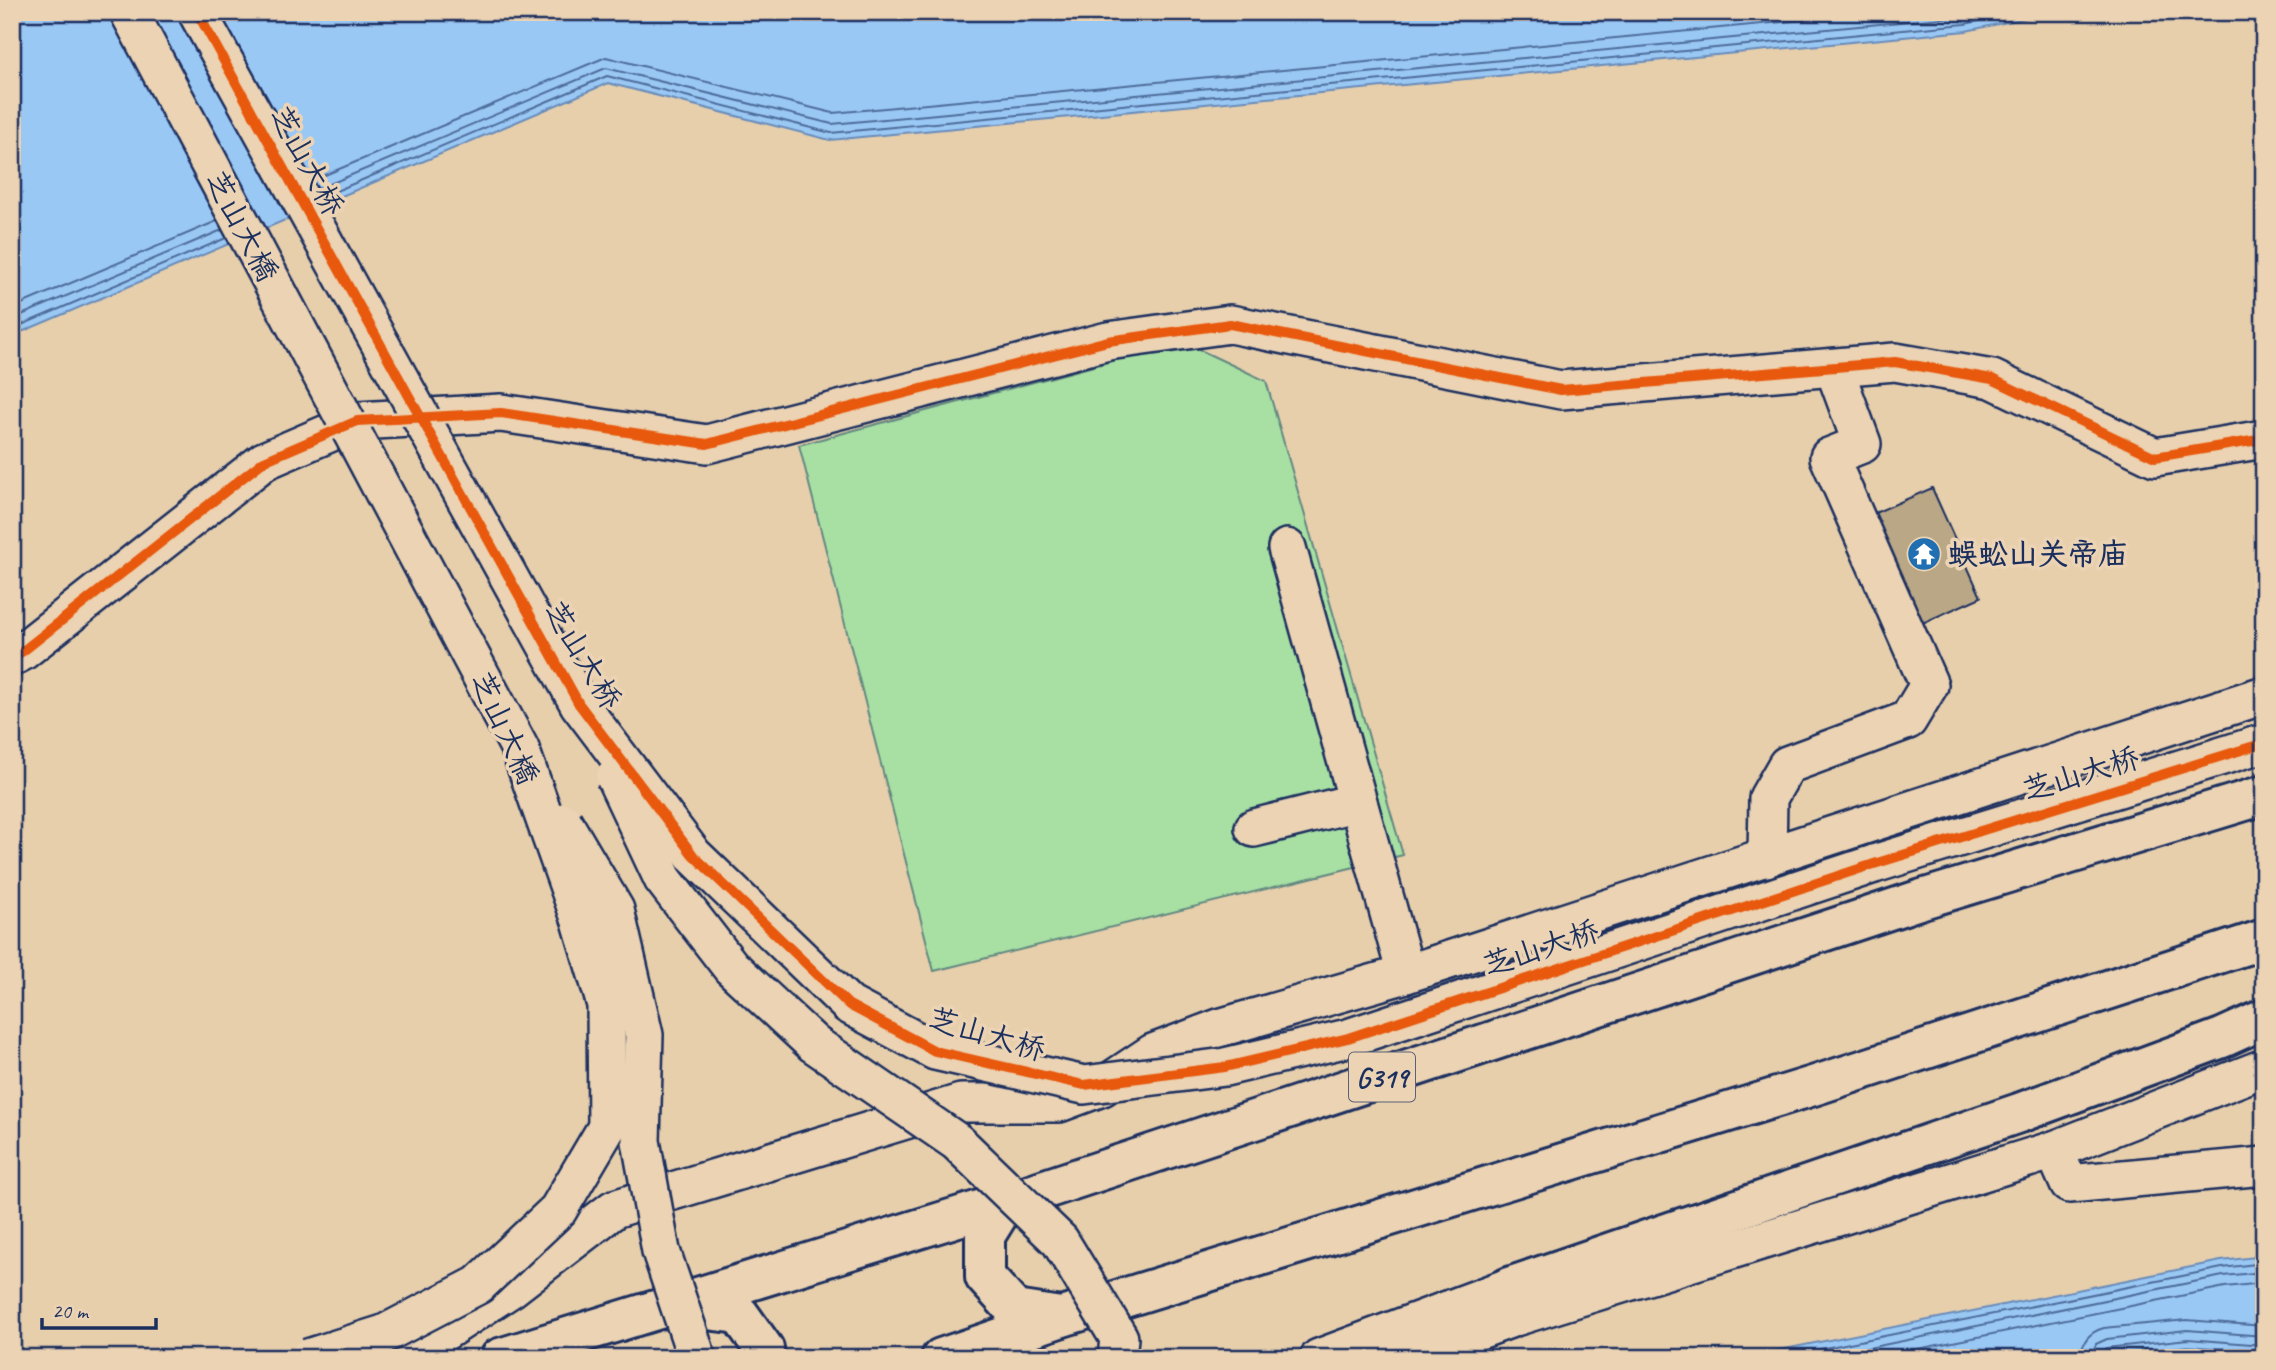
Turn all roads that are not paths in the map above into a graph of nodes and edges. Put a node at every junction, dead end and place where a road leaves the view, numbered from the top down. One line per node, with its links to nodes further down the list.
1 (129, 12): 10 (street, 芝山大橋, bridge)
2 (197, 12): 8 (street, 芝山大桥, bridge)
3 (1834, 368): 4 (street); 6 (street); 14 (street)
4 (2264, 439)
5 (1287, 548): 12 (street)
6 (12, 657)
7 (2264, 695): 14 (street)
8 (579, 704): 9 (street, 芝山大桥, bridge); 31 (street, 芝山大桥, bridge)
9 (2264, 743)
10 (520, 749): 25 (street, 芝山大橋, bridge); 28 (street, bridge)
11 (2264, 795): 21 (highway, G319)
12 (1358, 802): 13 (street); 16 (street)
13 (1254, 828)
14 (1767, 858): 16 (street)
15 (2264, 939): 24 (highway)
16 (1406, 974): 26 (street)
17 (2264, 1019): 22 (highway)
18 (2264, 1068): 19 (street)
19 (2054, 1150): 20 (street); 33 (street)
20 (2264, 1166)
21 (1006, 1202): 23 (highway, G319); 24 (highway)
22 (1510, 1287): 32 (street)
23 (667, 1305): 27 (highway, G319); 29 (highway)
24 (1062, 1317): 30 (highway)
25 (308, 1358)
26 (404, 1358)
27 (500, 1358)
28 (698, 1358)
29 (763, 1358)
30 (941, 1358)
31 (1117, 1358)
32 (1320, 1358)
33 (1404, 1358)

